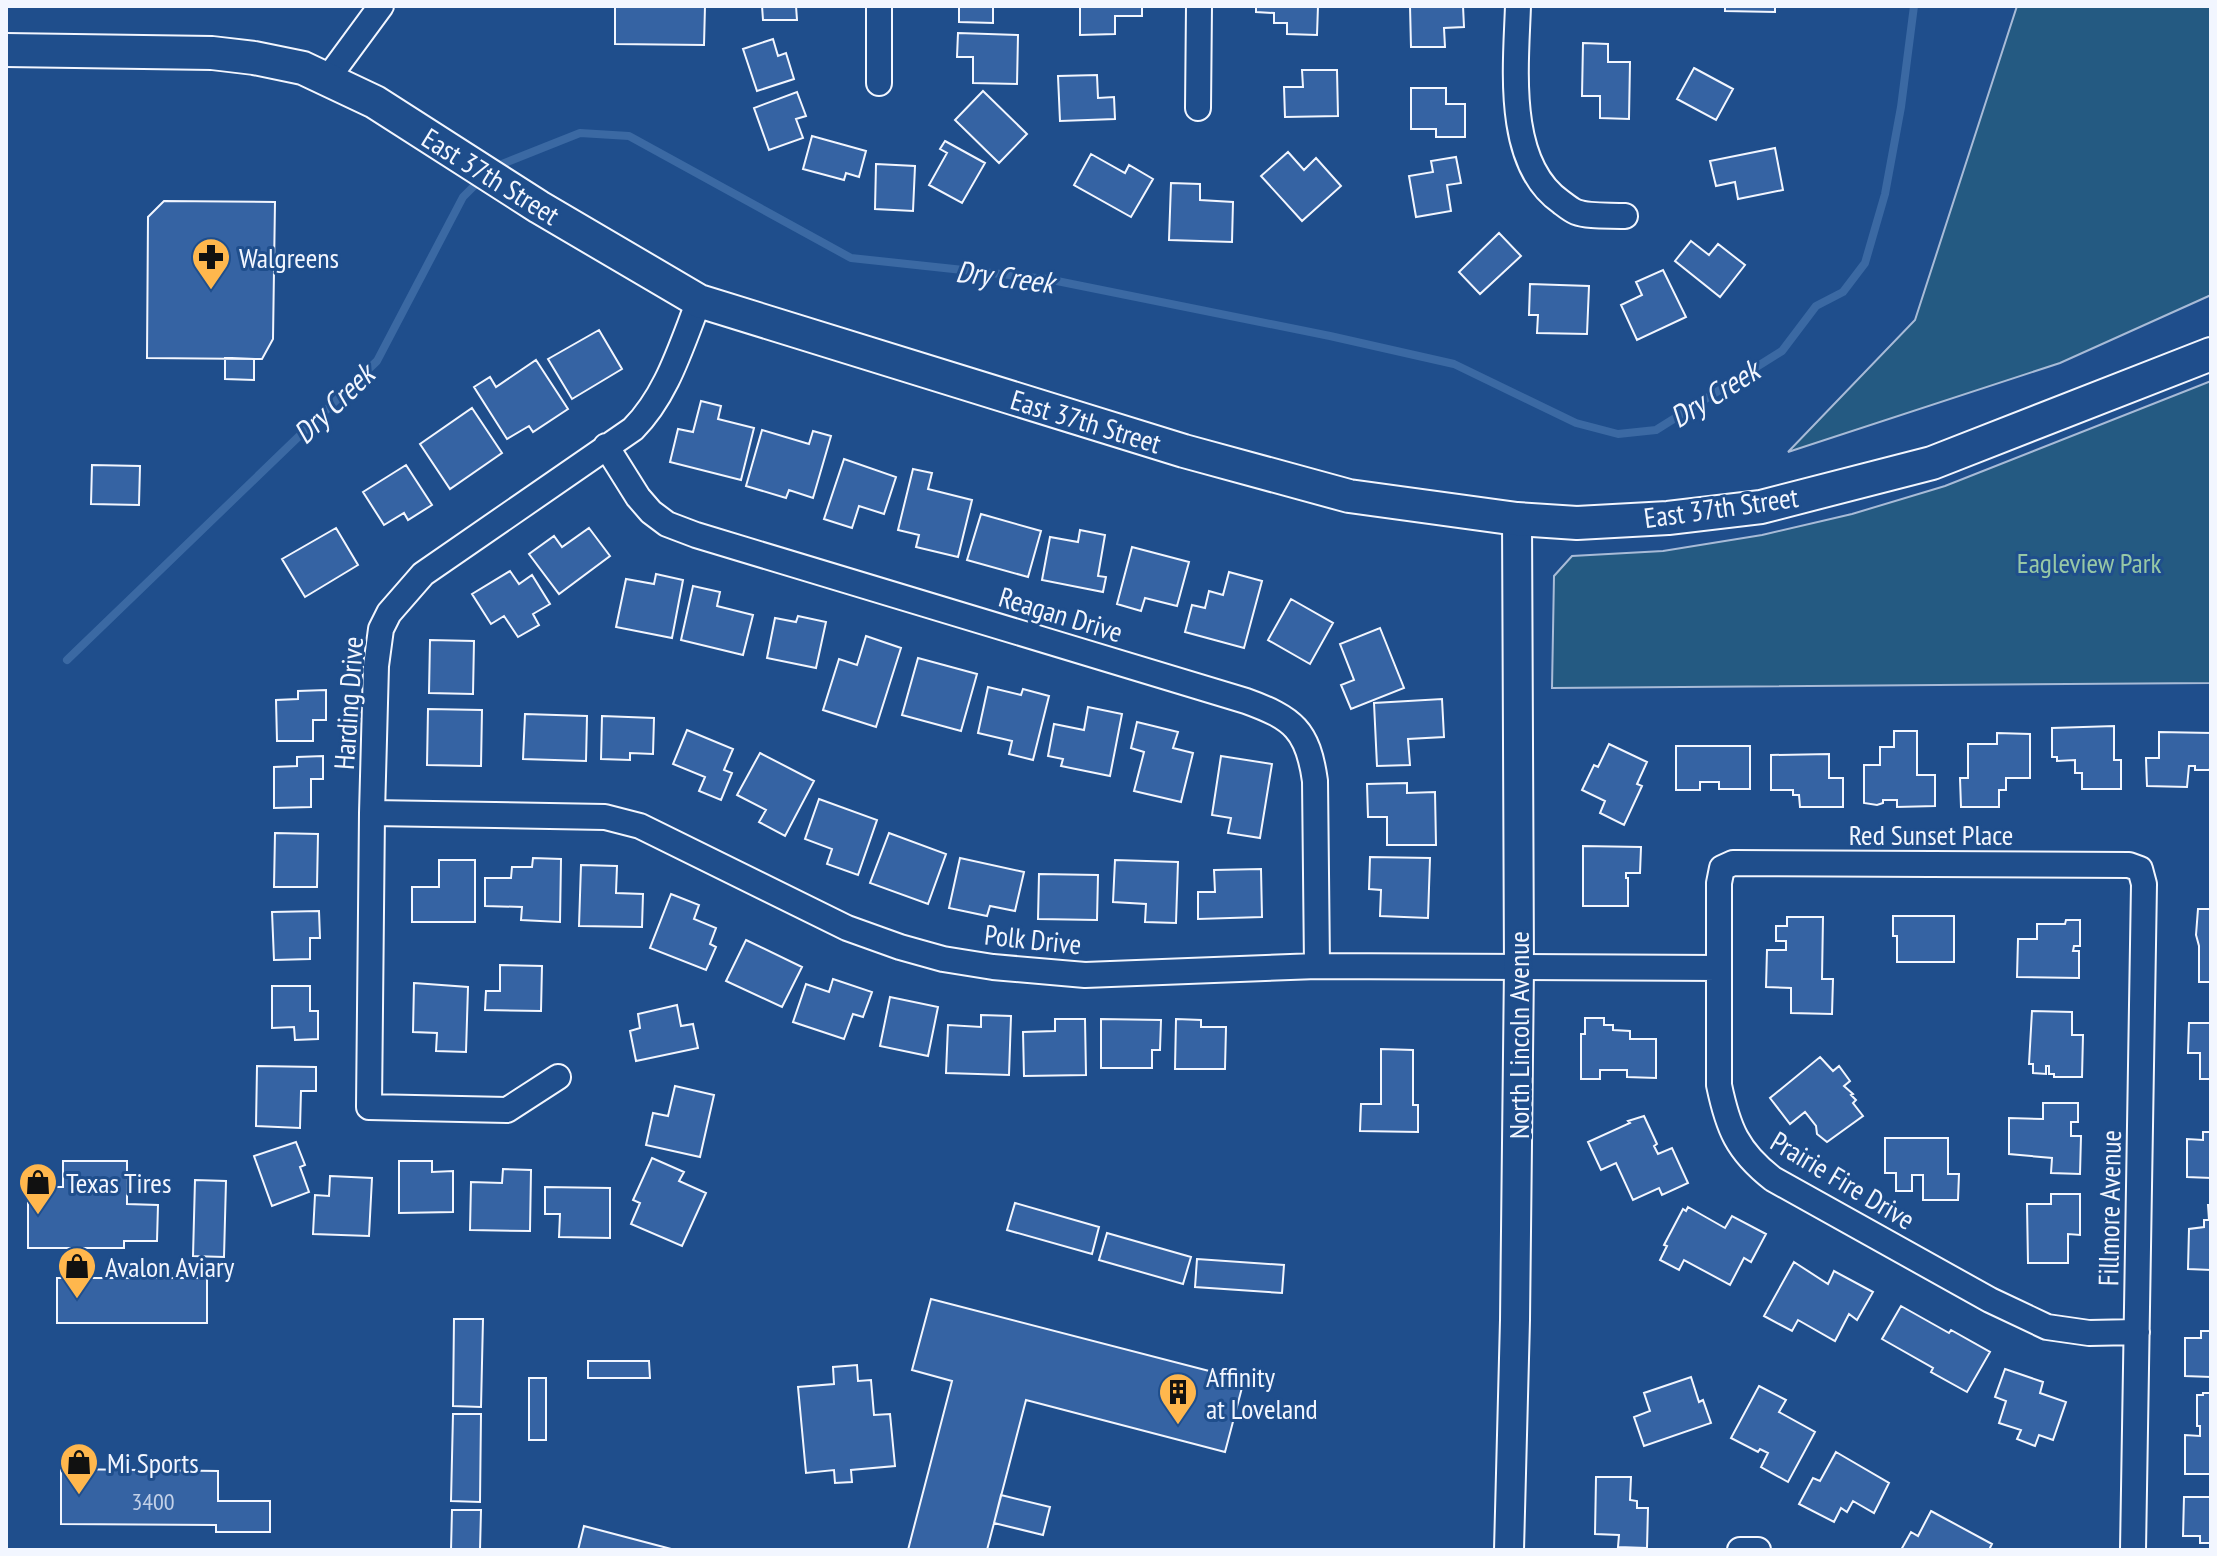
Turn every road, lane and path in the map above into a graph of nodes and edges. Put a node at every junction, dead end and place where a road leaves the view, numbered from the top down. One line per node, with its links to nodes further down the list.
1 (381, 6): 6 (street)
2 (879, 6): 7 (street)
3 (1199, 6): 8 (street)
4 (1518, 6): 9 (street)
5 (6, 50): 6 (main road, East 37th Street)
6 (328, 78): 10 (main road, East 37th Street)
7 (879, 83)
8 (1198, 108)
9 (1625, 216)
10 (699, 301): 12 (street, Harding Drive); 13 (main road, East 37th Street)
11 (2211, 354): 13 (main road, East 37th Street)
12 (606, 446): 14 (street, Harding Drive); 17 (street, Reagan Drive)
13 (1517, 519): 18 (street, North Lincoln Avenue)
14 (372, 813): 17 (street, Polk Drive); 20 (street, Harding Drive)
15 (1722, 868): 16 (street, Red Sunset Place); 19 (street, Prairie Fire Drive)
16 (2140, 869): 21 (street, Fillmore Avenue)
17 (1317, 966): 18 (street, Polk Drive)
18 (1519, 967): 19 (street, Polk Drive); 22 (street, North Lincoln Avenue)
19 (1719, 968): 21 (street, Prairie Fire Drive)
20 (558, 1077)
21 (2137, 1332): 25 (street, Fillmore Avenue)
22 (1509, 1550)
23 (1740, 1550): 24 (street)
24 (1758, 1550)
25 (2133, 1550)

